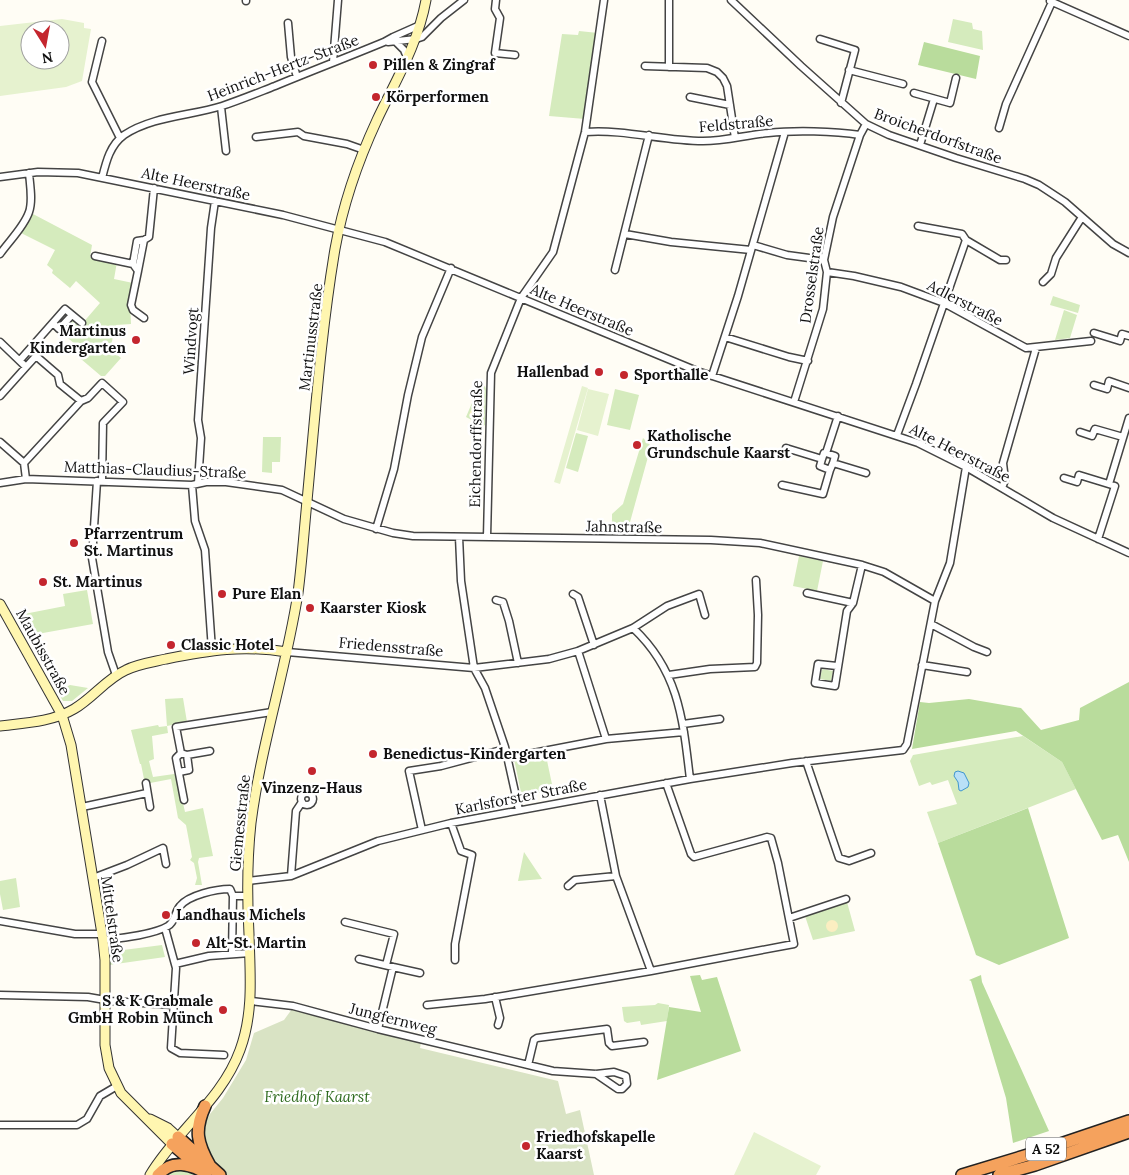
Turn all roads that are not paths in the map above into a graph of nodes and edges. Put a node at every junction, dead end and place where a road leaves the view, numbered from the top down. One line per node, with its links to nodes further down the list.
1 (338, 0): 19 (street)
2 (426, 0): 10 (main road, Martinusstraße)
3 (464, 0): 12 (street)
4 (496, 0): 17 (street)
5 (604, 0): 34 (street, Eichendorffstraße)
6 (669, 0): 21 (street)
7 (731, 0): 29 (street, Broicherdorfstraße)
8 (1051, 1): 11 (street); 33 (street)
9 (288, 23): 23 (street)
10 (420, 25): 12 (main road, Martinusstraße); 16 (street, Heinrich-Hertz-Straße)
11 (1129, 36)
12 (416, 39): 15 (street, Heinrich-Hertz-Straße); 18 (main road, Martinusstraße)
13 (820, 39): 22 (street)
14 (102, 41): 39 (street)
15 (395, 41): 16 (street, Heinrich-Hertz-Straße); 18 (street)
16 (384, 42): 19 (street, Heinrich-Hertz-Straße)
17 (515, 56)
18 (408, 60): 42 (main road, Martinusstraße)
19 (333, 62): 23 (street, Heinrich-Hertz-Straße)
20 (644, 66): 21 (street)
21 (669, 66): 30 (street)
22 (849, 70): 25 (street); 29 (street)
23 (297, 77): 31 (street, Heinrich-Hertz-Straße)
24 (956, 78): 28 (street)
25 (903, 84)
26 (914, 94): 28 (street)
27 (690, 97): 30 (street)
28 (934, 99): 41 (street)
29 (841, 103): 32 (street, Broicherdorfstraße)
30 (730, 105): 40 (street)
31 (221, 107): 39 (street, Heinrich-Hertz-Straße); 43 (street)
32 (866, 124): 36 (street, Drosselstraße); 41 (street, Broicherdorfstraße)
33 (999, 128)
34 (585, 132): 37 (street, Feldstraße); 67 (street, Eichendorffstraße)
35 (785, 132): 36 (street, Feldstraße); 40 (street, Feldstraße); 55 (street)
36 (860, 135): 59 (street, Drosselstraße)
37 (649, 136): 40 (street, Feldstraße); 52 (street)
38 (256, 137): 42 (street)
39 (120, 138): 46 (street)
40 (734, 138)
41 (920, 145): 49 (street, Broicherdorfstraße)
42 (364, 150): 51 (main road, Martinusstraße)
43 (226, 151)
44 (29, 173): 45 (street, Alte Heerstraße); 46 (street, Alte Heerstraße); 56 (street)
45 (0, 177)
46 (102, 178): 47 (street, Alte Heerstraße)
47 (154, 188): 48 (street, Alte Heerstraße); 53 (street)
48 (215, 200): 51 (street, Alte Heerstraße); 105 (street, Windvogt)
49 (1082, 217): 57 (street, Broicherdorfstraße); 66 (street)
50 (918, 226): 54 (street)
51 (339, 229): 62 (street, Alte Heerstraße); 109 (main road, Martinusstraße)
52 (625, 234): 55 (street); 64 (street)
53 (144, 240): 61 (street); 63 (street)
54 (966, 240): 60 (street); 68 (street)
55 (752, 248): 59 (street); 73 (street)
56 (0, 254)
57 (1129, 254)
58 (95, 256): 61 (street)
59 (824, 260): 65 (street, Drosselstraße)
60 (1006, 260)
61 (133, 264): 63 (street)
62 (451, 268): 67 (street, Alte Heerstraße); 110 (street)
63 (138, 270): 69 (street)
64 (615, 270)
65 (827, 272): 68 (street, Adlerstraße); 80 (street, Drosselstraße)
66 (1043, 282)
67 (521, 298): 82 (street, Alte Heerstraße); 112 (street, Eichendorffstraße)
68 (944, 303): 76 (street, Adlerstraße); 91 (street)
69 (144, 318)
70 (82, 323): 77 (street)
71 (1094, 333): 72 (street)
72 (1129, 336)
73 (725, 337): 80 (street); 82 (street)
74 (1091, 341): 76 (street, Adlerstraße)
75 (0, 342): 79 (street)
76 (1036, 348): 108 (street)
77 (30, 350): 78 (street); 79 (street)
78 (36, 356): 81 (street); 86 (street)
79 (20, 360): 81 (street)
80 (808, 361): 87 (street, Drosselstraße)
81 (26, 366): 85 (street)
82 (712, 376): 87 (street, Alte Heerstraße)
83 (1094, 385): 84 (street)
84 (1129, 388)
85 (0, 396)
86 (81, 401): 97 (street); 103 (street)
87 (794, 402): 88 (street, Alte Heerstraße)
88 (838, 416): 91 (street, Alte Heerstraße); 95 (street)
89 (1129, 418): 92 (street)
90 (1080, 432): 92 (street)
91 (897, 435): 99 (street, Alte Heerstraße)
92 (1123, 437): 106 (street)
93 (0, 442): 97 (street)
94 (786, 448): 96 (street)
95 (826, 454): 96 (street); 98 (street)
96 (822, 459): 98 (street)
97 (24, 463): 102 (street)
98 (831, 466): 100 (street); 107 (street)
99 (966, 467): 108 (street, Alte Heerstraße); 120 (street)
100 (866, 473)
101 (1064, 478): 106 (street)
102 (26, 479): 103 (street, Matthias-Claudius-Straße); 104 (street, Matthias-Claudius-Straße)
103 (99, 481): 105 (street, Matthias-Claudius-Straße); 136 (street)
104 (0, 483)
105 (195, 484): 109 (street, Matthias-Claudius-Straße); 127 (street, Windvogt)
106 (1109, 484): 113 (street)
107 (782, 485)
108 (1002, 488): 113 (street, Alte Heerstraße)
109 (307, 501): 110 (street, Jahnstraße); 129 (main road, Martinusstraße)
110 (376, 529): 111 (street, Jahnstraße)
111 (459, 537): 112 (street, Jahnstraße); 134 (street)
112 (487, 537): 115 (street, Jahnstraße)
113 (1098, 539): 114 (street, Alte Heerstraße)
114 (1129, 553)
115 (862, 565): 120 (street, Jahnstraße); 122 (street)
116 (756, 580): 137 (street)
117 (573, 594): 126 (street)
118 (807, 594): 122 (street)
119 (496, 600): 131 (street)
120 (935, 601): 124 (street)
121 (0, 604): 139 (main road, Maubisstraße)
122 (853, 604): 133 (street)
123 (705, 615): 125 (street, Friedensstraße)
124 (931, 624): 130 (street); 132 (street)
125 (633, 628): 126 (street, Friedensstraße); 137 (street)
126 (594, 644): 128 (street, Friedensstraße)
127 (212, 650): 129 (main road, Friedensstraße); 136 (main road, Friedensstraße)
128 (578, 651): 131 (street, Friedensstraße); 144 (street)
129 (287, 652): 134 (street, Friedensstraße); 138 (main road, Giemesstraße)
130 (987, 652)
131 (518, 663): 134 (street, Friedensstraße)
132 (922, 664): 135 (street); 149 (street, Karlsforster Straße)
133 (838, 666)
134 (474, 668): 145 (street)
135 (967, 672)
136 (116, 675): 139 (main road, Friedensstraße)
137 (669, 675): 141 (street)
138 (272, 712): 147 (street); 168 (main road, Giemesstraße)
139 (62, 715): 142 (main road, Friedensstraße); 158 (main road, Mittelstraße)
140 (720, 719): 141 (street)
141 (683, 724): 143 (street)
142 (0, 726)
143 (684, 732): 144 (street); 151 (street)
144 (606, 738): 148 (street)
145 (505, 749): 148 (street); 162 (street)
146 (210, 751): 147 (street)
147 (184, 754): 150 (street); 150 (street)
148 (507, 758): 160 (street)
149 (806, 761): 151 (street, Karlsforster Straße); 163 (street)
150 (179, 772): 156 (street)
151 (690, 779): 153 (street, Karlsforster Straße)
152 (146, 783): 154 (street)
153 (666, 783): 155 (street, Karlsforster Straße); 173 (street)
154 (147, 793): 158 (street); 159 (street)
155 (600, 795): 160 (street, Karlsforster Straße); 166 (street)
156 (184, 800)
157 (302, 802): 165 (street)
158 (82, 807): 167 (main road, Mittelstraße)
159 (150, 807)
160 (519, 810): 161 (street, Karlsforster Straße)
161 (451, 823): 162 (street, Karlsforster Straße); 181 (street)
162 (422, 830): 165 (street, Karlsforster Straße)
163 (871, 854)
164 (166, 864): 167 (street)
165 (290, 876): 168 (street, Karlsforster Straße)
166 (616, 876): 169 (street); 184 (street)
167 (93, 878): 177 (main road, Mittelstraße)
168 (248, 882): 171 (main road, Giemesstraße)
169 (568, 886)
170 (233, 896): 171 (street); 176 (street); 179 (street)
171 (248, 896): 178 (main road, Giemesstraße)
172 (846, 899): 173 (street)
173 (789, 918): 184 (street)
174 (0, 921): 177 (street)
175 (345, 922): 183 (street)
176 (165, 928): 177 (street); 182 (street)
177 (103, 937): 188 (main road, Mittelstraße)
178 (250, 953): 179 (street); 189 (main road, Giemesstraße)
179 (232, 954): 182 (street)
180 (359, 959): 183 (street)
181 (455, 960)
182 (175, 964): 190 (street)
183 (389, 966): 185 (street); 193 (street)
184 (650, 971): 187 (street)
185 (420, 973)
186 (0, 995): 188 (street)
187 (495, 997): 191 (street); 192 (street)
188 (105, 1000): 190 (street); 198 (main road, Mittelstraße)
189 (251, 1001): 193 (street, Jungfernweg); 199 (main road, Giemesstraße)
190 (173, 1005): 195 (street)
191 (427, 1005)
192 (498, 1025)
193 (378, 1029): 196 (street, Jungfernweg)
194 (644, 1042): 196 (street)
195 (224, 1055)
196 (528, 1065): 197 (street, Jungfernweg)
197 (596, 1074)
198 (117, 1086): 201 (street); 203 (main road, Mittelstraße)
199 (205, 1106): 203 (main road, Giemesstraße); 204 (highway)
200 (1129, 1121): 208 (highway, A 52)
201 (0, 1125)
202 (1129, 1132): 209 (highway, A 52)
203 (175, 1141): 204 (highway); 205 (main road, Giemesstraße)
204 (208, 1171): 206 (highway); 207 (highway)
205 (150, 1175)
206 (158, 1175)
207 (220, 1175)
208 (962, 1175)
209 (999, 1175)

